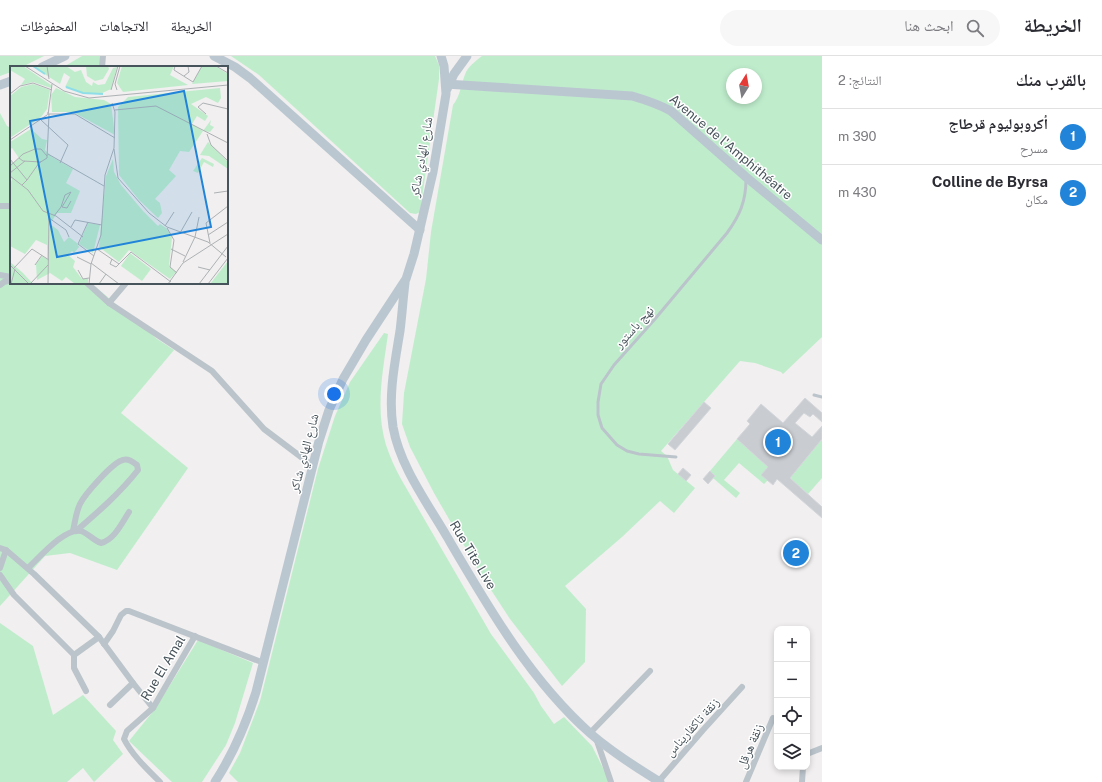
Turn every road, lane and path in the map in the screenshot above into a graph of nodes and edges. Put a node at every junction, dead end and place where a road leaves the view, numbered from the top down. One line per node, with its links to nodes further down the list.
1 (65, 56): 6 (street)
2 (103, 56): 7 (street)
3 (214, 56): 12 (street)
4 (441, 56): 10 (street)
5 (467, 56): 10 (street)
6 (56, 64)
7 (102, 66)
8 (10, 81): 9 (street)
9 (0, 85)
10 (447, 88): 11 (street, Avenue de l'Amphithéatre); 12 (street, شارع الهادي شاكر)
11 (746, 177): 13 (street, Avenue de l'Amphithéatre); 24 (lane, نهج باستور)
12 (420, 230): 17 (street, شارع الهادي شاكر)
13 (822, 240)
14 (0, 275): 15 (street)
15 (10, 278)
16 (10, 279): 20 (street)
17 (406, 279): 25 (street, شارع الهادي شاكر); 44 (street, Rue Tite Live)
18 (88, 284): 21 (street)
19 (125, 284): 21 (street)
20 (0, 285)
21 (109, 302): 25 (street)
22 (814, 395): 23 (lane)
23 (822, 398)
24 (676, 457)
25 (313, 466): 36 (street, شارع الهادي شاكر)
26 (129, 512): 27 (street)
27 (75, 531): 27 (street); 30 (street)
28 (3, 549): 29 (street); 30 (street)
29 (0, 568)
30 (28, 568): 33 (street)
31 (0, 576): 35 (street)
32 (195, 636): 34 (street); 36 (street); 42 (street, Rue El Amal)
33 (99, 637): 34 (street); 35 (street)
34 (104, 644): 38 (street)
35 (74, 655): 40 (street)
36 (264, 663): 48 (street, شارع الهادي شاكر)
37 (650, 671): 44 (street)
38 (132, 683): 41 (street); 42 (street)
39 (742, 687): 51 (street, زنقة تاكفاريناس)
40 (86, 691)
41 (110, 705)
42 (153, 708): 49 (street, Rue El Amal)
43 (774, 718): 52 (street, زنقة هرقل)
44 (593, 735): 50 (street); 51 (street, Rue Tite Live)
45 (822, 748): 46 (street)
46 (810, 753)
47 (803, 770): 53 (street)
48 (216, 781)
49 (160, 782)
50 (612, 782)
51 (659, 782)
52 (746, 782)
53 (802, 782)

